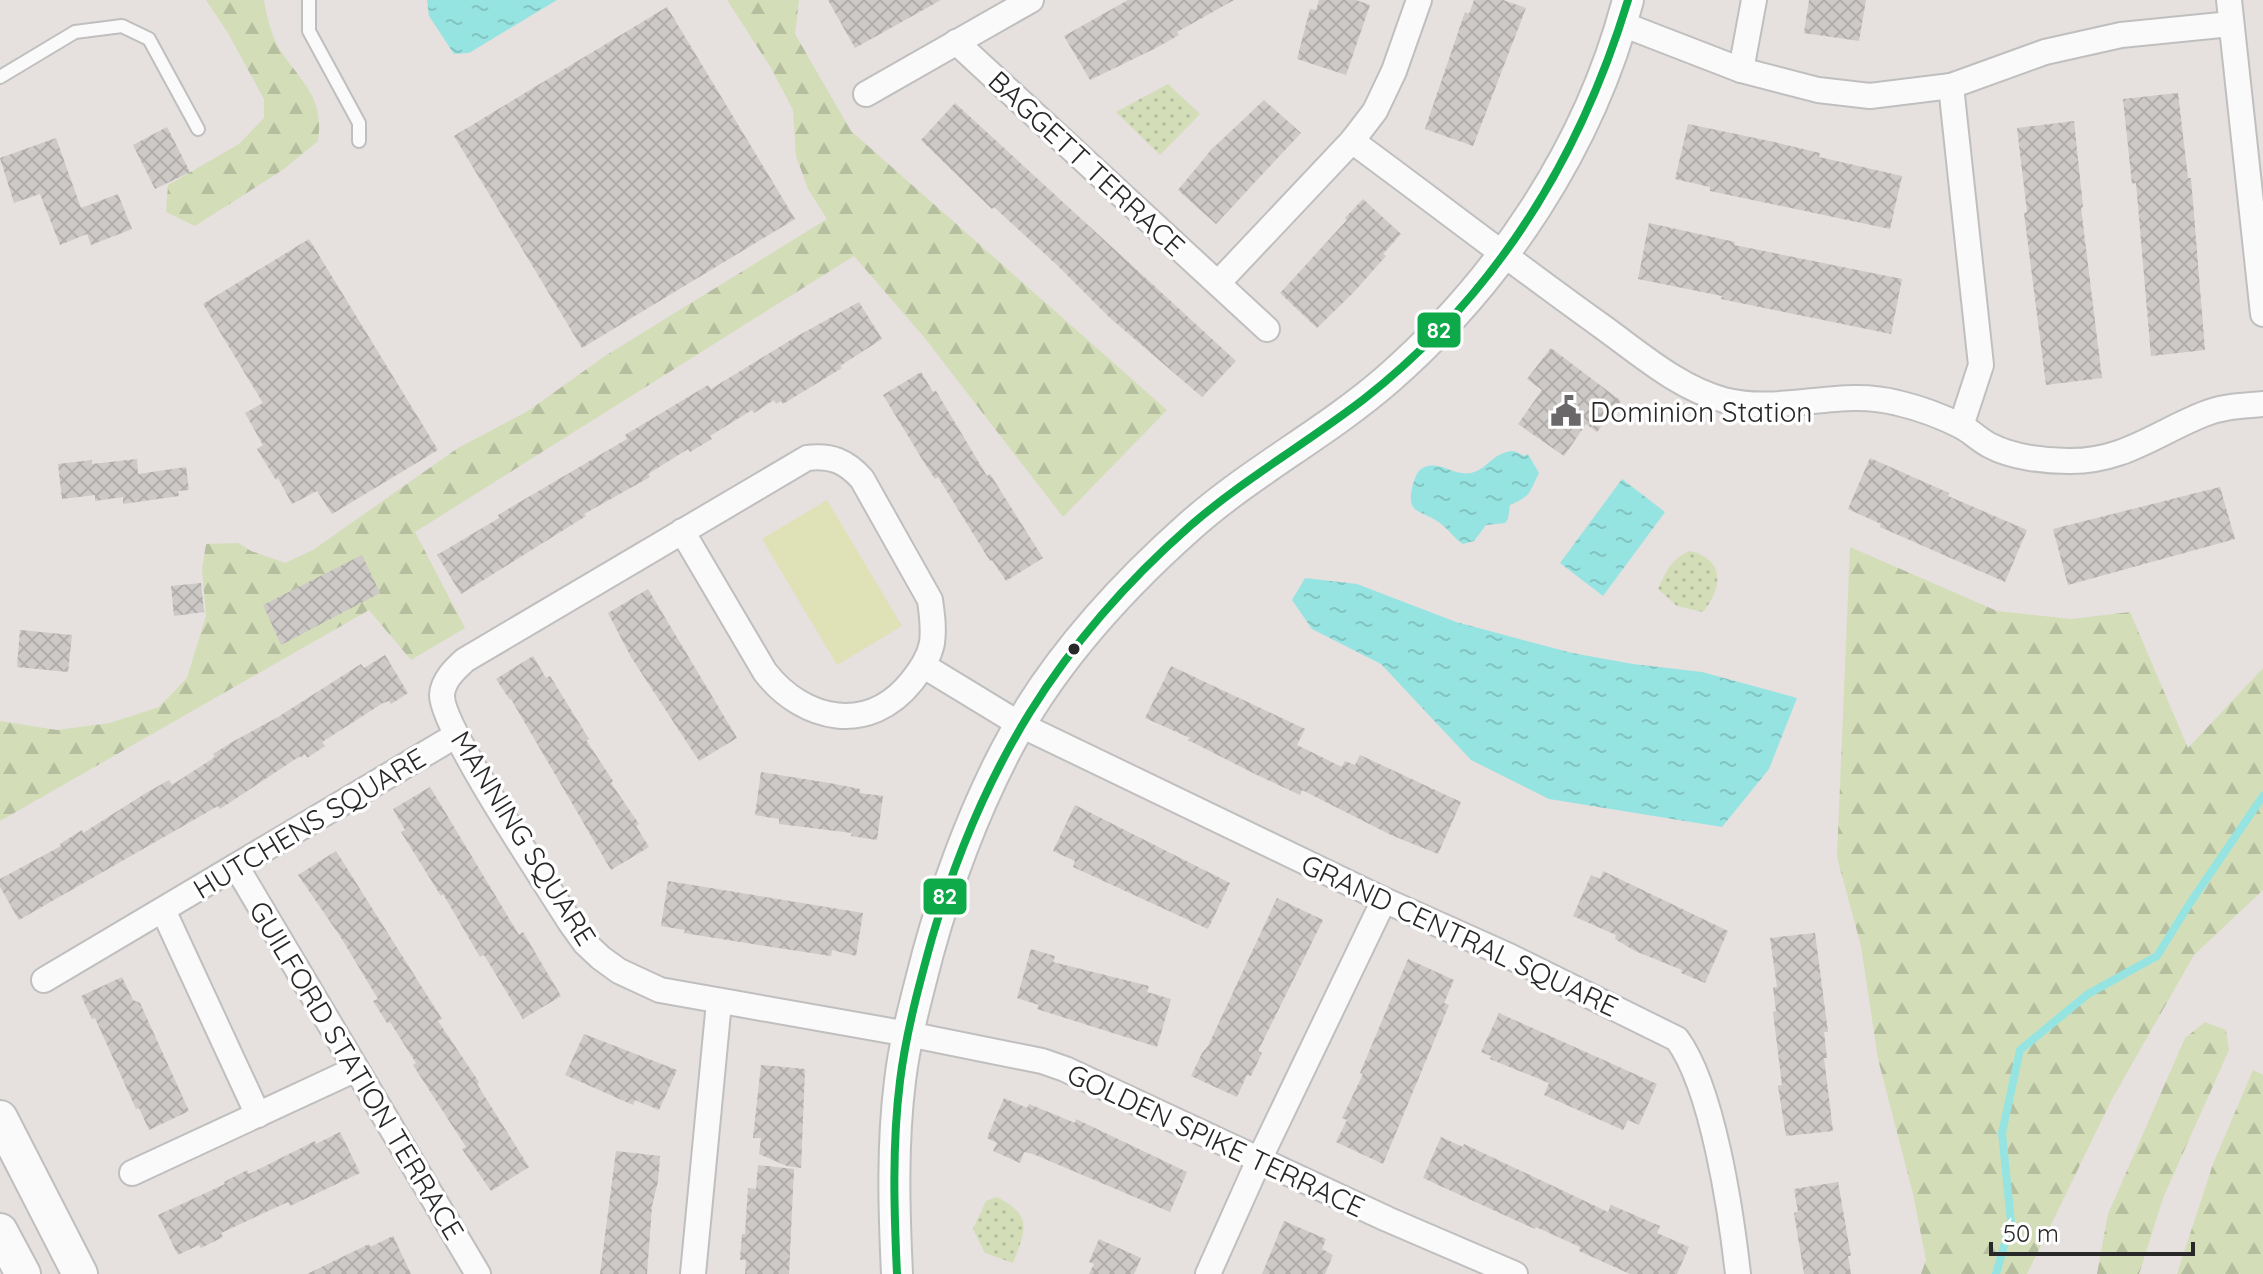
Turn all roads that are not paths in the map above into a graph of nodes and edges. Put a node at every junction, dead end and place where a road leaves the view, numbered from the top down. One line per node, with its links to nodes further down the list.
1 (309, 0): 13 (lane)
2 (1031, 0): 7 (street)
3 (1419, 0): 14 (street)
4 (1754, 0): 8 (street)
5 (1625, 12): 8 (street); 15 (street)
6 (2230, 12): 10 (street); 17 (street)
7 (956, 42): 11 (street); 16 (street, BAGGETT TERRACE)
8 (1741, 70): 10 (street)
9 (0, 77): 12 (lane)
10 (1951, 86): 20 (street)
11 (866, 94)
12 (198, 129)
13 (359, 141)
14 (1352, 141): 15 (street); 16 (street)
15 (1503, 257): 20 (street); 23 (street)
16 (1218, 283): 18 (street, BAGGETT TERRACE)
17 (2263, 314)
18 (1267, 329)
19 (2263, 404): 20 (street)
20 (1961, 426)
21 (682, 531): 22 (street, MANNING SQUARE); 22 (street, MANNING SQUARE); 24 (street, MANNING SQUARE)
22 (924, 666): 23 (street)
23 (1021, 725): 26 (street, GRAND CENTRAL SQUARE); 30 (street)
24 (455, 736): 25 (street, HUTCHENS SQUARE); 29 (street, MANNING SQUARE)
25 (236, 866): 27 (street, HUTCHENS SQUARE); 31 (street, GUILFORD STATION TERRACE)
26 (1384, 900): 34 (street); 44 (street, GRAND CENTRAL SQUARE)
27 (163, 910): 28 (street, HUTCHENS SQUARE); 32 (street, HUTCHENS SQUARE)
28 (44, 980)
29 (719, 1002): 30 (street, MANNING SQUARE); 41 (street)
30 (908, 1034): 34 (street, GOLDEN SPIKE TERRACE); 42 (street)
31 (356, 1069): 32 (street); 40 (street, GUILFORD STATION TERRACE)
32 (258, 1115): 35 (street)
33 (0, 1118): 39 (main road)
34 (1259, 1160): 37 (street, GOLDEN SPIKE TERRACE); 43 (street)
35 (132, 1173)
36 (0, 1231): 38 (main road)
37 (1509, 1273)
38 (23, 1274)
39 (80, 1274)
40 (478, 1274)
41 (693, 1274)
42 (897, 1274)
43 (1208, 1274)
44 (1738, 1274)

